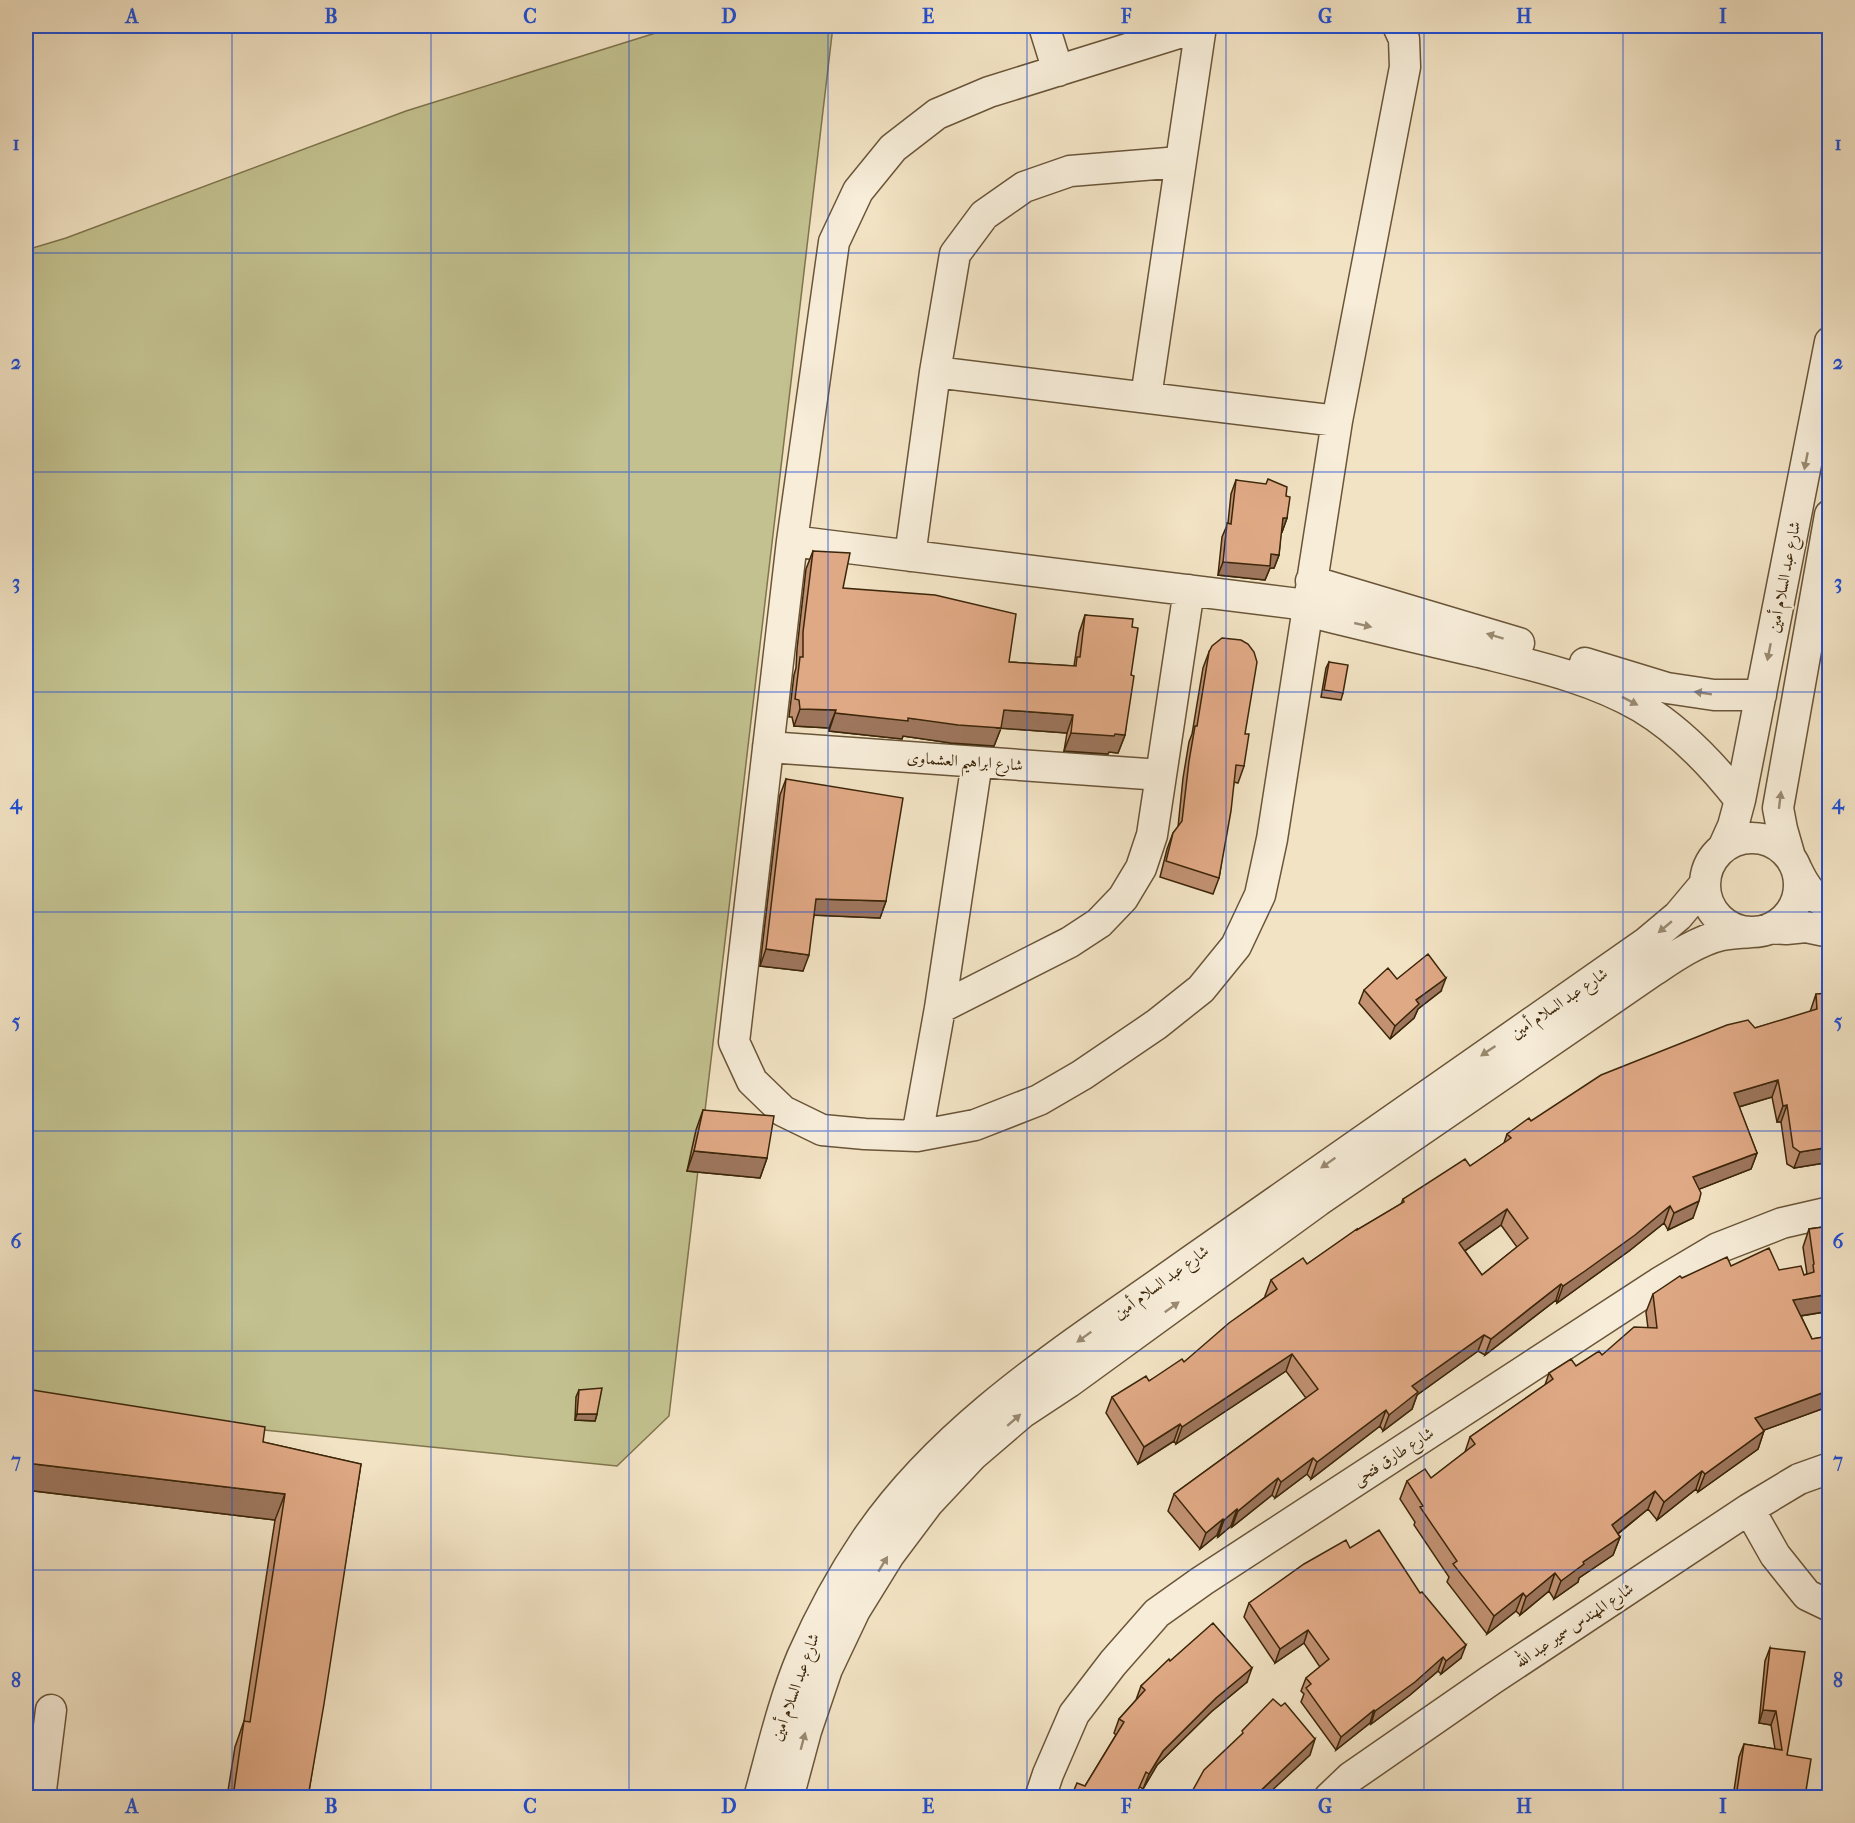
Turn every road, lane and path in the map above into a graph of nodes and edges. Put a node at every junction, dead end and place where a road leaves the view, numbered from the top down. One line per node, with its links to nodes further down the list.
1 (1044, 26): 4 (street)
2 (1201, 26): 4 (street); 5 (street)
3 (1398, 26): 9 (street)
4 (1058, 71): 11 (street)
5 (1180, 162): 7 (street); 8 (street)
6 (1830, 342): 16 (street, شارع عبد السلام أمين, one-way to 16)
7 (935, 372): 8 (street); 12 (street)
8 (1146, 397): 9 (street)
9 (1337, 421): 14 (street)
10 (1830, 515): 22 (street, شارع عبد السلام أمين, one-way to 10)
11 (792, 541): 12 (street); 17 (street)
12 (910, 556): 13 (street)
13 (1189, 590): 14 (street); 19 (street)
14 (1308, 599): 15 (street); 28 (street)
15 (1561, 664): 16 (street, one-way to 15); 20 (street, one-way to 20)
16 (1761, 694): 20 (street, شارع عبد السلام أمين)
17 (768, 747): 18 (street, شارع ابراهيم العشماوى); 28 (street)
18 (977, 762): 19 (street, شارع ابراهيم العشماوى); 27 (street)
19 (1161, 775): 27 (street)
20 (1740, 800): 21 (street, شارع عبد السلام أمين)
21 (1724, 846): 22 (street); 23 (street)
22 (1793, 864): 24 (street); 25 (street)
23 (1704, 885): 25 (street); 29 (street, شارع عبد السلام أمين, one-way to 29)
24 (1830, 905)
25 (1761, 930): 26 (street); 29 (street, شارع عبد السلام أمين)
26 (1830, 932)
27 (940, 1008): 28 (street)
28 (917, 1136)
29 (1310, 1191): 37 (street, شارع عبد السلام أمين, one-way to 37); 38 (street, شارع عبد السلام أمين, one-way to 29)
30 (1830, 1212): 39 (street, شارع طارق فتحى)
31 (1830, 1468): 32 (street, شارع المهندس سمير عبد الله)
32 (1749, 1509): 33 (street); 35 (street, شارع المهندس سمير عبد الله)
33 (1830, 1606)
34 (51, 1710): 36 (street)
35 (1359, 1787): 40 (street, شارع المهندس سمير عبد الله)
36 (40, 1797)
37 (759, 1797)
38 (788, 1797)
39 (1040, 1797)
40 (1329, 1797)

